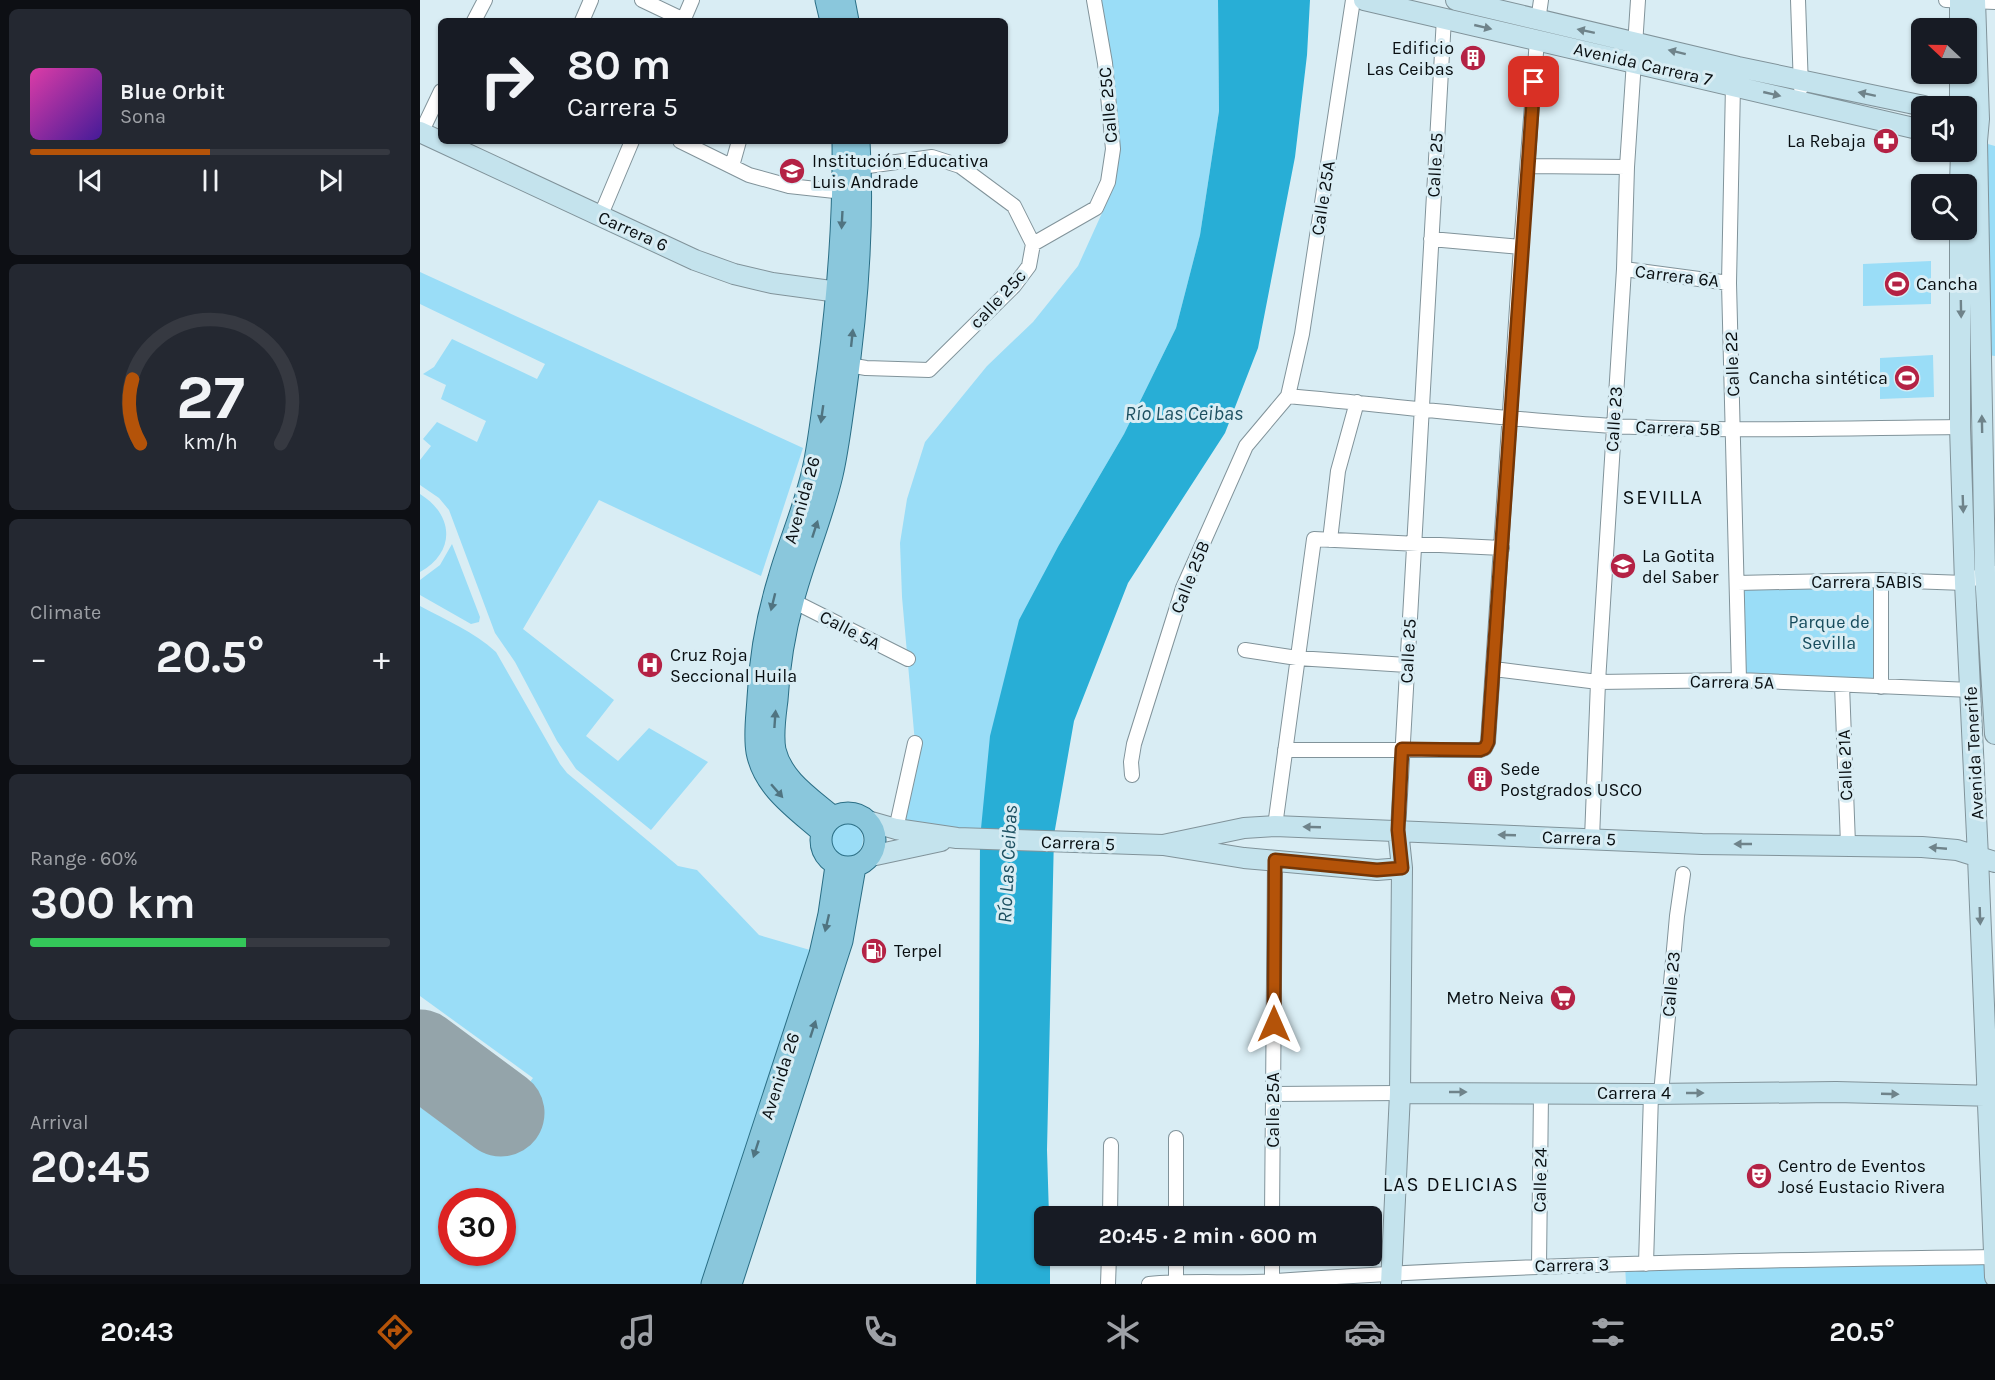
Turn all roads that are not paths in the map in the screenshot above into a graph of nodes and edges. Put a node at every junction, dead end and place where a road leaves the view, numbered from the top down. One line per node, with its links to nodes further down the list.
1 (485, 0): 16 (street)
2 (591, 0): 17 (street)
3 (642, 0): 18 (street)
4 (692, 0): 19 (street)
5 (826, 0): 20 (main road)
6 (844, 0): 21 (main road)
7 (1094, 0): 52 (street, Calle 25C)
8 (1353, 0): 59 (street, Calle 25A)
9 (1364, 0): 22 (street, Avenida Carrera 7)
10 (1456, 0): 24 (street, Avenida Carrera 7)
11 (1541, 0): 24 (street)
12 (1638, 0): 25 (street, Calle 23)
13 (1798, 0): 27 (street)
14 (1946, 0): 15 (street)
15 (1973, 1): 23 (street); 32 (street, Avenida Tenerife)
16 (476, 18)
17 (583, 18)
18 (679, 18)
19 (684, 18)
20 (830, 18)
21 (847, 18)
22 (1444, 18): 24 (street, Avenida Carrera 7, one-way to 24); 50 (street, Calle 25)
23 (1965, 18)
24 (1538, 30): 25 (street, Avenida Carrera 7, one-way to 24); 26 (street, Avenida Carrera 7); 45 (street)
25 (1635, 41): 26 (street, Calle 23); 27 (street, Avenida Carrera 7, one-way to 25)
26 (1633, 63): 28 (street, Avenida Carrera 7); 47 (street, Calle 23)
27 (1801, 79): 30 (street); 31 (street, Avenida Carrera 7, one-way to 27)
28 (1732, 85): 30 (street, Avenida Carrera 7, one-way to 30); 55 (street, Calle 22)
29 (438, 97): 34 (street)
30 (1800, 101): 33 (street, Avenida Carrera 7)
31 (1911, 103)
32 (1980, 119): 35 (street, Avenida Tenerife)
33 (1911, 127)
34 (421, 133): 36 (street, Carrera 6)
35 (1977, 135)
36 (438, 141)
37 (444, 144): 49 (street, Carrera 6)
38 (631, 144): 49 (street)
39 (686, 144): 44 (street)
40 (738, 144): 44 (street)
41 (843, 144): 48 (main road, Avenida 26)
42 (859, 144): 46 (main road, Avenida 26)
43 (1975, 162): 57 (street, Avenida Tenerife)
44 (732, 166): 48 (street)
45 (1528, 166): 47 (street); 53 (street)
46 (861, 167): 52 (street); 56 (main road, Avenida 26)
47 (1627, 168): 54 (street, Calle 23)
48 (844, 192): 56 (main road, Avenida 26, one-way to 56)
49 (600, 217): 56 (street, Carrera 6)
50 (1431, 240): 53 (street); 61 (street, Calle 25)
51 (1962, 240): 57 (street, Avenida Tenerife, one-way to 57)
52 (1033, 244): 58 (street, calle 25c)
53 (1521, 247): 62 (street)
54 (1624, 269): 55 (street, Carrera 6A); 63 (street, Calle 23)
55 (1729, 283): 65 (street, Calle 22)
56 (847, 294): 58 (main road, Avenida 26, one-way to 56); 90 (main road, Avenida 26, one-way to 90)
57 (1979, 354): 64 (street, Avenida Tenerife); 69 (street, Avenida Tenerife, one-way to 57)
58 (849, 365): 73 (main road, Avenida 26, one-way to 58)
59 (1288, 396): 60 (street, Carrera 5B); 88 (street, Calle 25B)
60 (1357, 402): 61 (street, Carrera 5B); 66 (street)
61 (1422, 410): 62 (street, Carrera 5B); 67 (street, Calle 25)
62 (1511, 417): 63 (street, Carrera 5B); 68 (street)
63 (1614, 426): 65 (street, Carrera 5B); 80 (street, Calle 23)
64 (1960, 427): 65 (street, Carrera 5B); 72 (street, Avenida Tenerife, one-way to 72)
65 (1734, 429): 71 (street, Calle 22)
66 (1330, 540): 67 (street); 75 (street)
67 (1414, 544): 68 (street); 77 (street, Calle 25)
68 (1502, 548): 78 (street)
69 (1990, 573): 72 (street, Carrera 5ABIS); 84 (street, Avenida Tenerife)
70 (1881, 580): 71 (street, Carrera 5ABIS); 72 (street, Carrera 5ABIS); 82 (street)
71 (1737, 583): 79 (street, Calle 22)
72 (1965, 583): 83 (street, Avenida Tenerife)
73 (793, 601): 76 (street, Calle 5A); 90 (main road, Avenida 26, one-way to 73)
74 (1245, 650): 75 (street)
75 (1297, 658): 77 (street); 87 (street)
76 (908, 659)
77 (1407, 665): 86 (street, Calle 25)
78 (1494, 669): 80 (street, Carrera 5A); 86 (street)
79 (1739, 680): 80 (street, Carrera 5A); 81 (street, Carrera 5A)
80 (1598, 682): 96 (street, Calle 23)
81 (1842, 685): 82 (street, Carrera 5A); 97 (street, Calle 21A)
82 (1881, 687): 83 (street, Carrera 5A)
83 (1971, 690): 100 (street, Avenida Tenerife)
84 (1995, 734)
85 (915, 743): 93 (street)
86 (1402, 749): 87 (street); 94 (street, Calle 25)
87 (1285, 750): 91 (street)
88 (1132, 775)
89 (868, 821): 90 (main road); 93 (street, Carrera 5); 102 (main road, Avenida 26)
90 (827, 824): 102 (main road)
91 (1275, 826): 92 (street, Carrera 5); 94 (street, Carrera 5, one-way to 91)
92 (1244, 828): 98 (street, Carrera 5); 99 (street)
93 (896, 829): 95 (street, Carrera 5)
94 (1398, 830): 96 (street, Carrera 5, one-way to 94); 103 (street, Calle 25)
95 (957, 838): 98 (street, Carrera 5); 102 (street, Carrera 5)
96 (1592, 839): 97 (street, Carrera 5, one-way to 96)
97 (1848, 844): 100 (street, Carrera 5, one-way to 97)
98 (1163, 845): 99 (street, Carrera 5)
99 (1244, 858): 101 (street, Carrera 5)
100 (1987, 859): 109 (street, Avenida Tenerife, one-way to 109)
101 (1275, 860): 103 (street, Carrera 5); 107 (street, Calle 25A)
102 (854, 863): 112 (main road, Avenida 26, one-way to 102); 126 (main road, Avenida 26, one-way to 126)
103 (1402, 868): 105 (street, Calle 25)
104 (1683, 874): 108 (street, Calle 23)
105 (1400, 1093): 106 (street, Carrera 4, one-way to 106); 107 (street, Carrera 4); 123 (street, Calle 25)
106 (1541, 1093): 108 (street, Carrera 4); 121 (street, Calle 24)
107 (1274, 1094): 115 (street, Calle 25A)
108 (1656, 1094): 109 (street, Carrera 4, one-way to 109); 117 (street, Calle 23)
109 (1991, 1096): 116 (street, Avenida Tenerife)
110 (1176, 1138): 114 (street)
111 (1111, 1145): 113 (street)
112 (758, 1198): 127 (main road, Avenida 26); 128 (main road)
113 (1110, 1206)
114 (1176, 1206)
115 (1272, 1206)
116 (1995, 1257): 117 (street, Carrera 3); 122 (street, Avenida Tenerife)
117 (1646, 1264): 121 (street, Carrera 3)
118 (1109, 1266): 129 (street)
119 (1176, 1266): 124 (street)
120 (1272, 1266): 125 (street)
121 (1539, 1266): 123 (street, Carrera 3)
122 (1995, 1277)
123 (1391, 1279): 125 (street, Carrera 3)
124 (1176, 1283): 125 (street, Carrera 3); 130 (street, Carrera 3)
125 (1272, 1283)
126 (712, 1284)
127 (731, 1284)
128 (740, 1284)
129 (1108, 1284)
130 (1149, 1284)

